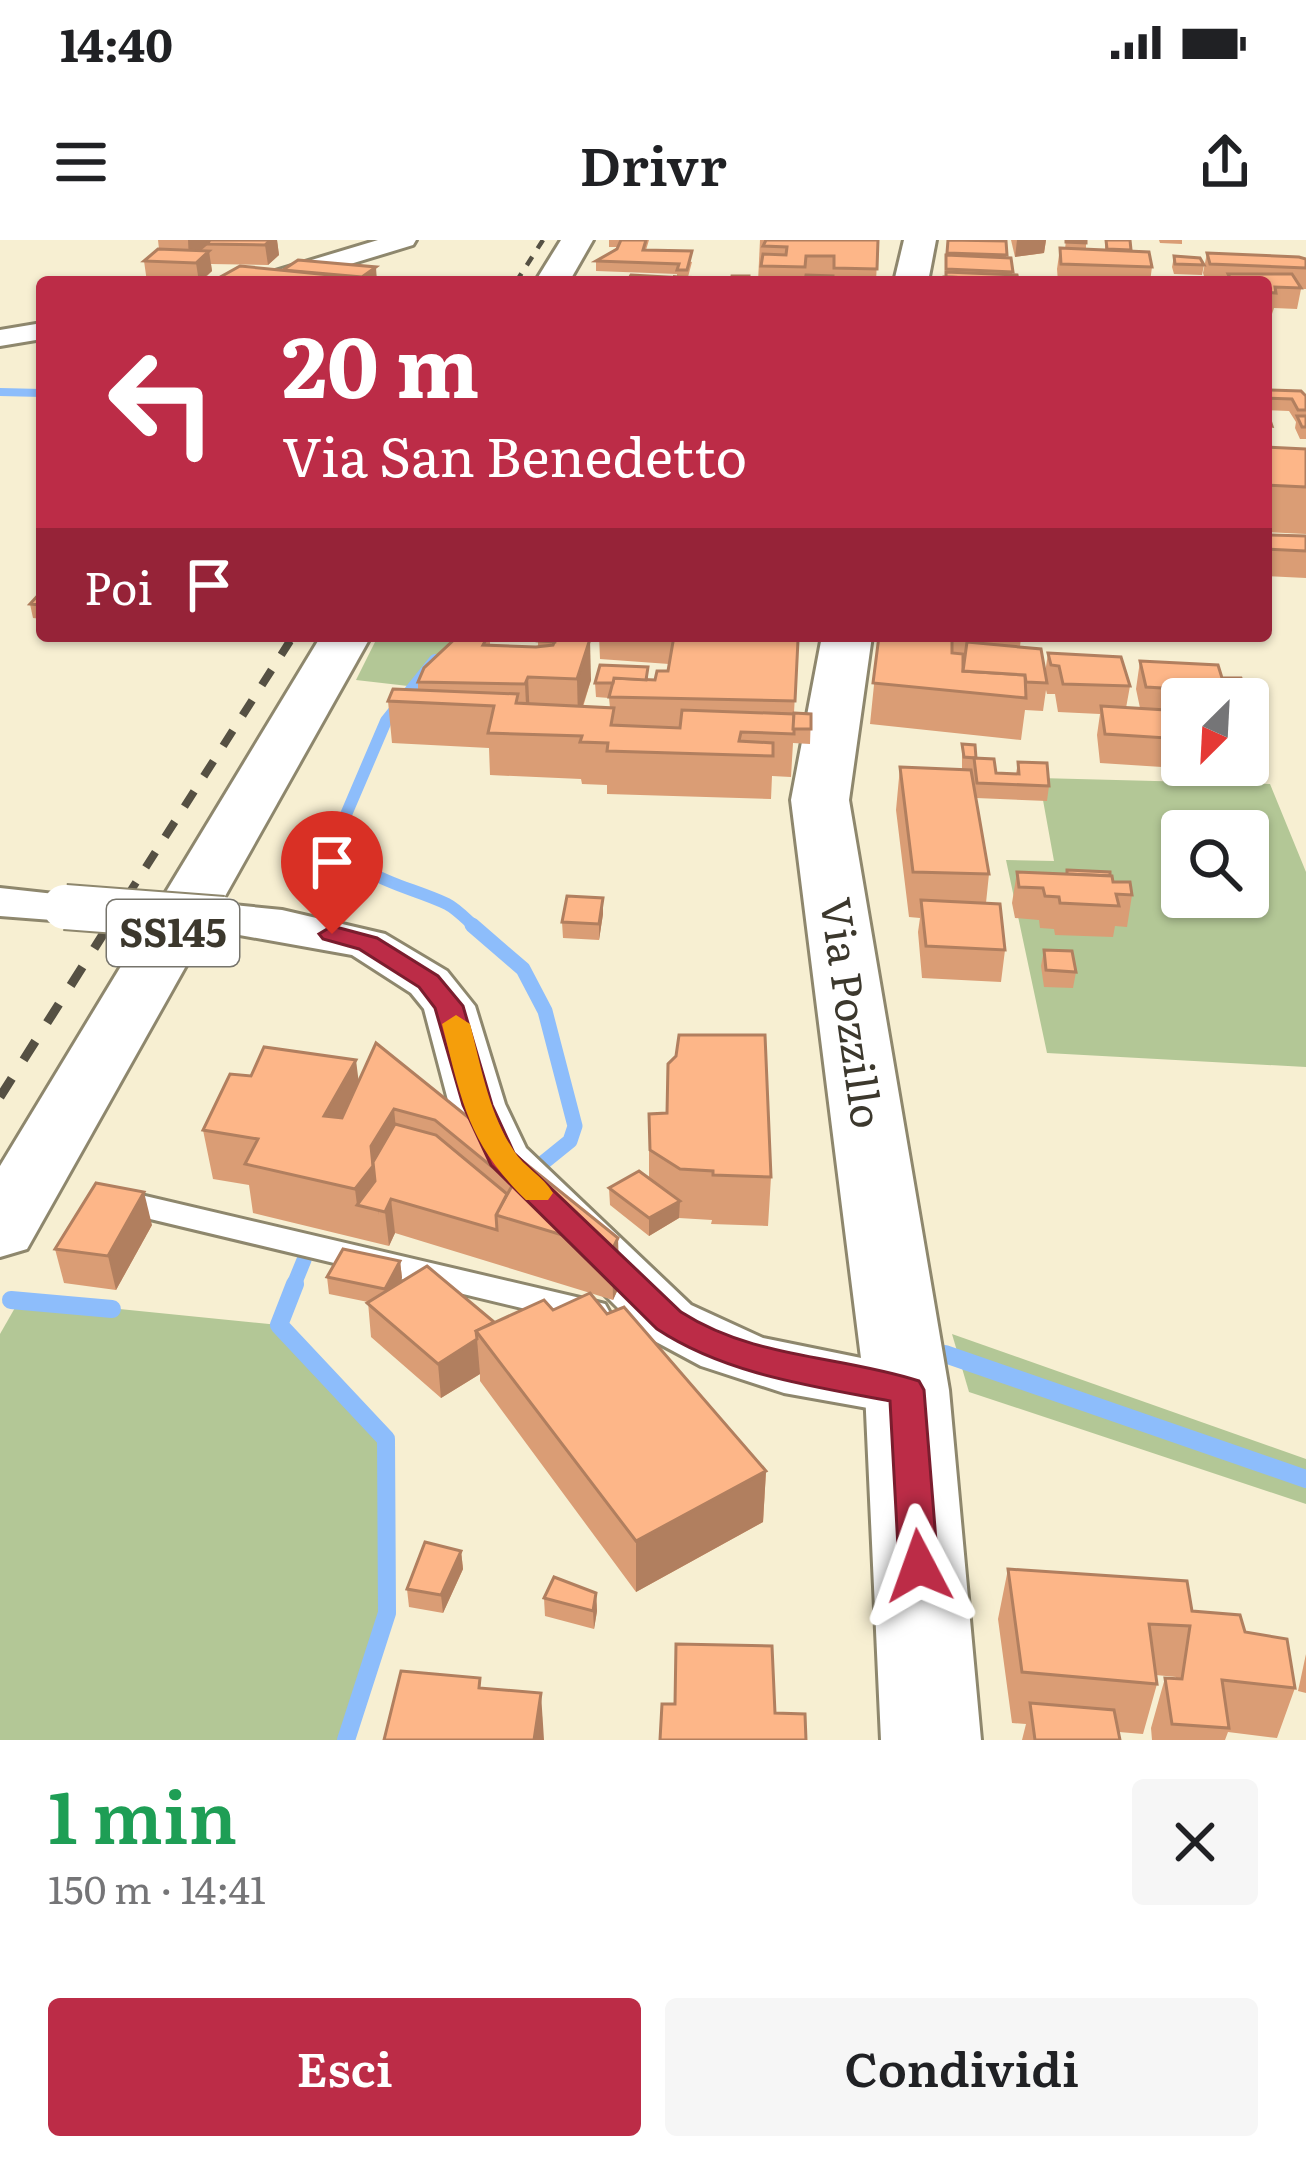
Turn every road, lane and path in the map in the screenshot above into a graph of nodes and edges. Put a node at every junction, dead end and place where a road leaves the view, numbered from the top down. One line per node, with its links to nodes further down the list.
1 (404, 240): 4 (street)
2 (577, 240): 5 (main road)
3 (920, 240): 6 (main road)
4 (284, 276)
5 (556, 276)
6 (912, 276)
7 (36, 332): 8 (street)
8 (0, 338)
9 (343, 642): 13 (main road, SS145)
10 (847, 642): 15 (main road, Via Pozzillo)
11 (0, 902): 14 (street, bridge)
12 (109, 1198): 14 (lane)
13 (0, 1230)
14 (697, 1339): 15 (street)
15 (907, 1390): 16 (main road, Via Pozzillo)
16 (932, 1740)

